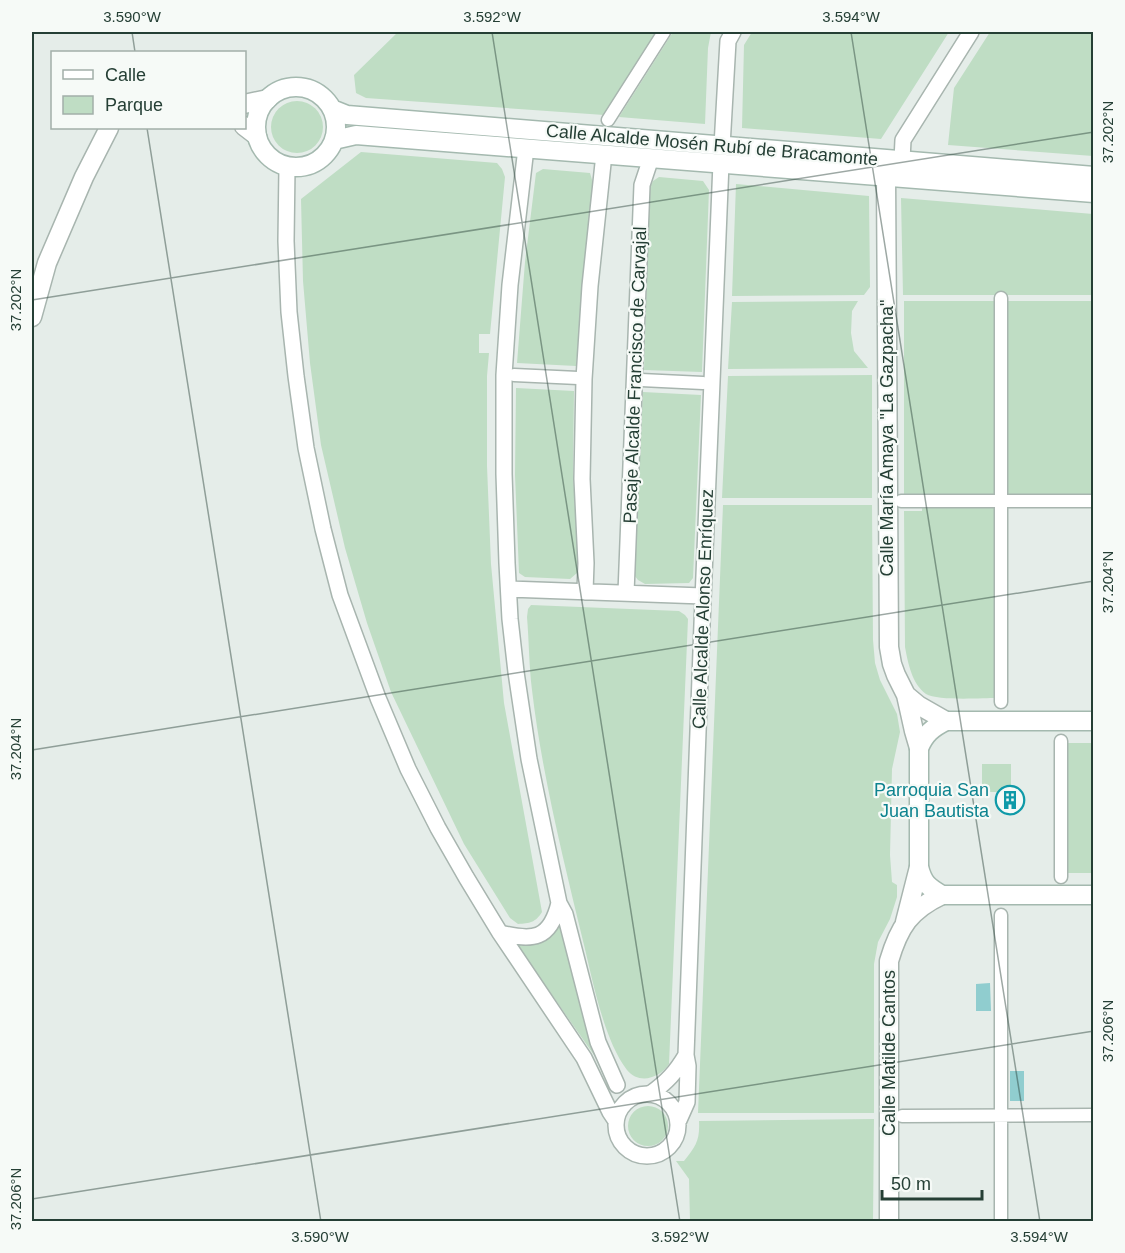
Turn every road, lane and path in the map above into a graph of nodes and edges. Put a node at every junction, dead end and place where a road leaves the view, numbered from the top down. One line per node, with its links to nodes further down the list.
1 (664, 32): 7 (street)
2 (733, 32): 13 (street, Calle Alcalde Alonso Enríquez)
3 (970, 32): 15 (street)
4 (267, 99): 5 (main road); 6 (main road); 9 (main road)
5 (246, 104)
6 (332, 109): 10 (main road); 13 (main road, Calle Alcalde Mosén Rubí de Bracamonte)
7 (608, 120)
8 (108, 129): 21 (main road)
9 (251, 131): 16 (main road)
10 (334, 140): 11 (main road, Calle Alcalde Mosén Rubí de Bracamonte); 16 (main road)
11 (526, 148): 12 (main road, Calle Alcalde Mosén Rubí de Bracamonte); 29 (street)
12 (604, 154): 14 (main road, Calle Alcalde Mosén Rubí de Bracamonte); 30 (street)
13 (722, 155): 14 (main road, Calle Alcalde Mosén Rubí de Bracamonte); 15 (main road, Calle Alcalde Mosén Rubí de Bracamonte); 17 (main road, Calle Alcalde Mosén Rubí de Bracamonte); 32 (street, Calle Alcalde Alonso Enríquez)
14 (651, 158): 31 (street, Pasaje Alcalde Francisco de Carvajal)
15 (902, 160): 18 (main road, Calle Alcalde Mosén Rubí de Bracamonte)
16 (287, 166): 46 (street)
17 (886, 176): 19 (main road, Calle Alcalde Mosén Rubí de Bracamonte); 33 (main road, Calle María Amaya "La Gazpacha")
18 (1094, 176)
19 (1094, 193)
20 (1001, 298): 27 (street)
21 (32, 317)
22 (514, 375): 23 (street)
23 (578, 378)
24 (641, 380): 25 (street)
25 (703, 383)
26 (901, 501): 27 (street)
27 (1001, 501): 28 (street); 34 (street)
28 (1094, 501)
29 (509, 588): 30 (street); 43 (street)
30 (585, 592): 31 (street)
31 (626, 593): 32 (street)
32 (703, 596): 47 (street, Calle Alcalde Alonso Enríquez)
33 (906, 696): 35 (main road); 38 (main road, Calle María Amaya "La Gazpacha")
34 (1001, 702)
35 (946, 721): 36 (main road); 38 (main road)
36 (1094, 721)
37 (1061, 741): 40 (street)
38 (919, 748): 39 (main road, Calle María Amaya "La Gazpacha")
39 (919, 867): 41 (main road); 45 (main road, Calle Matilde Cantos)
40 (1061, 878)
41 (942, 895): 42 (main road); 45 (main road, Calle Matilde Cantos)
42 (1094, 896)
43 (559, 903): 46 (street); 49 (street)
44 (1001, 915): 54 (street)
45 (904, 924): 57 (main road, Calle Matilde Cantos)
46 (500, 933): 48 (street)
47 (686, 1055): 50 (street); 55 (street, Calle Alcalde Alonso Enríquez)
48 (584, 1058): 49 (street); 56 (street)
49 (617, 1085): 51 (street)
50 (650, 1094): 51 (street); 55 (street)
51 (630, 1099): 56 (street)
52 (1094, 1115): 54 (street)
53 (902, 1116): 54 (street)
54 (1001, 1116): 58 (street)
55 (679, 1120): 56 (street)
56 (616, 1122)
57 (889, 1221)
58 (1001, 1221)

